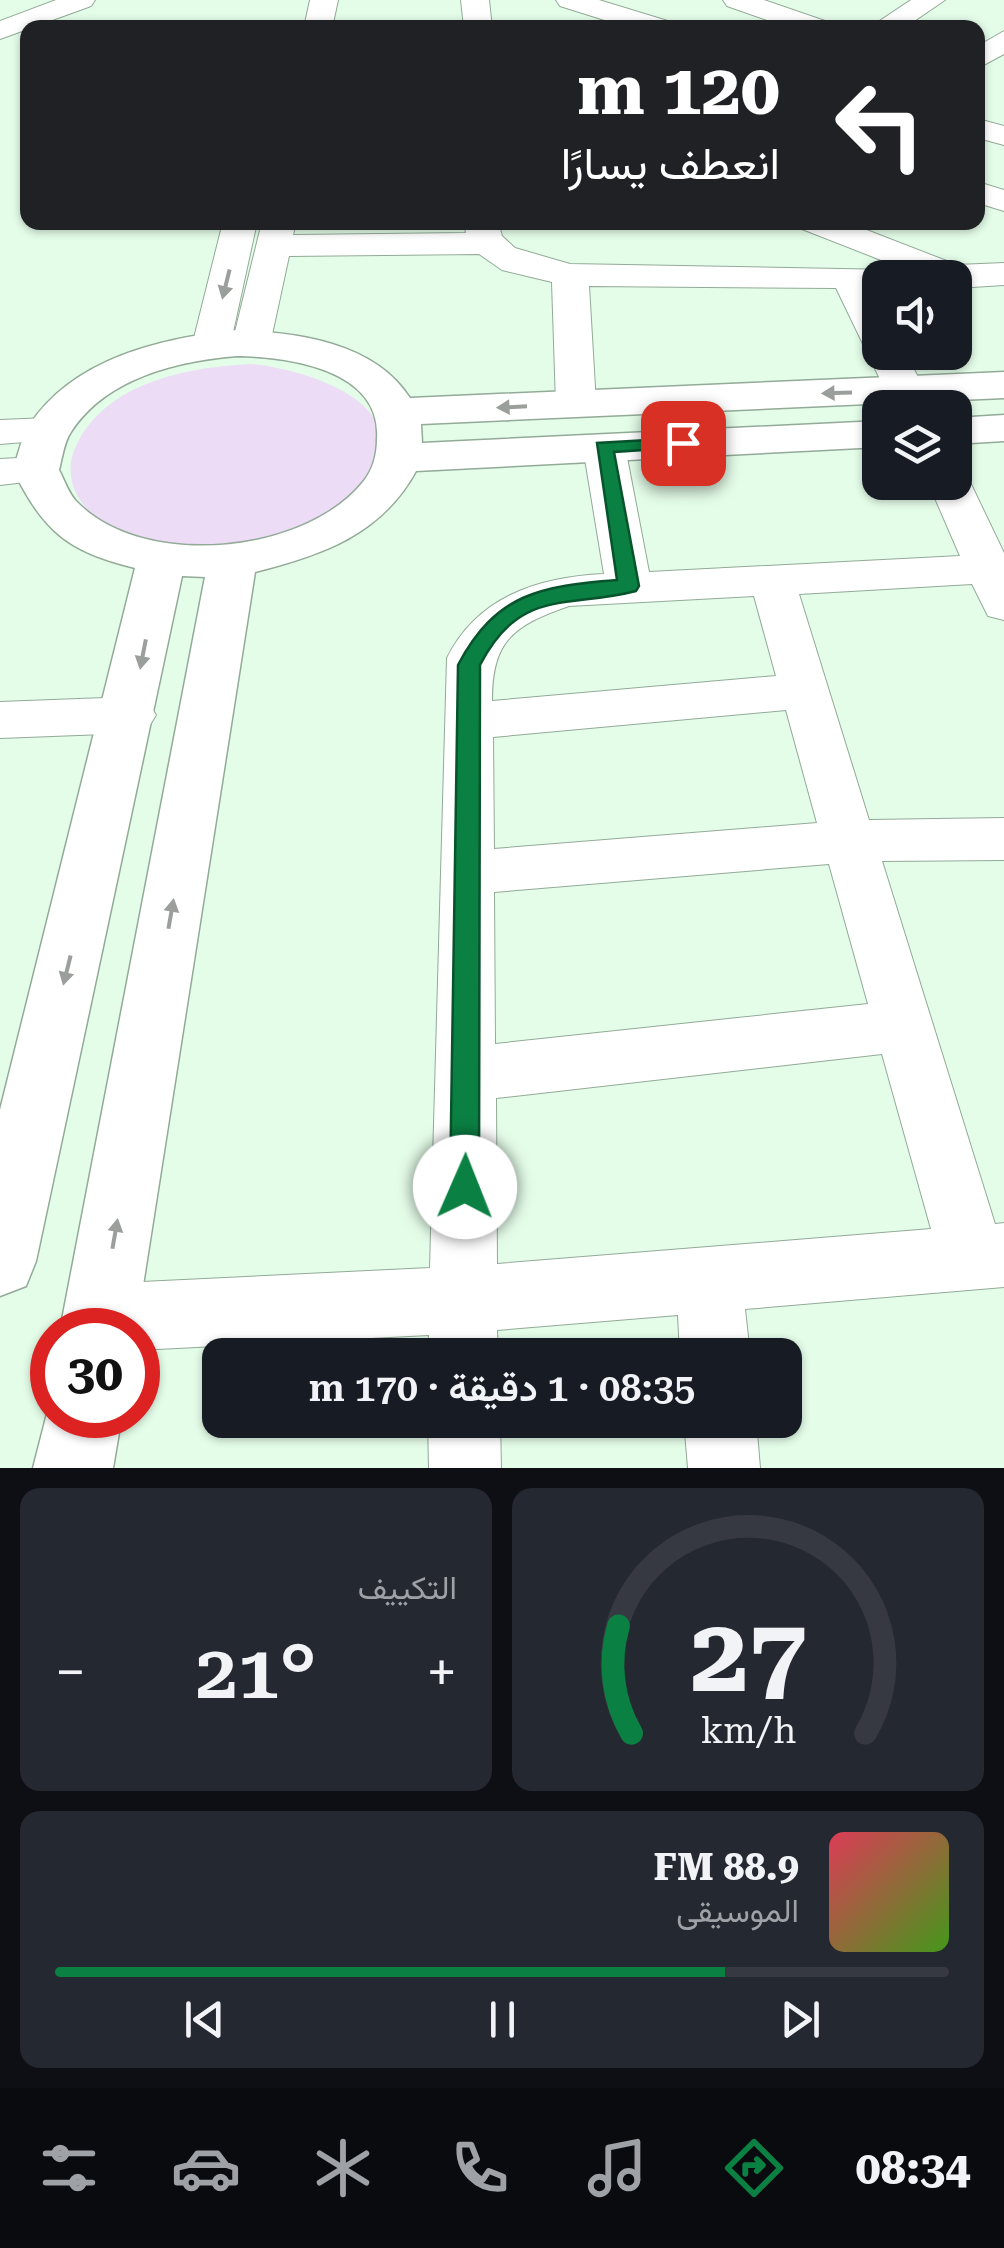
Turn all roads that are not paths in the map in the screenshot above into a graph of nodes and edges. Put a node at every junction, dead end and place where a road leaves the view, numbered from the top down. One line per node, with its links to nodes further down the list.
1 (81, 0): 6 (street)
2 (570, 0): 7 (street)
3 (737, 0): 8 (street)
4 (869, 0): 5 (street)
5 (920, 6): 9 (street)
6 (29, 20)
7 (635, 20)
8 (795, 20)
9 (896, 20)
10 (1004, 40): 11 (street)
11 (985, 68)
12 (239, 230): 21 (street, one-way to 21)
13 (835, 230): 16 (street)
14 (484, 233): 15 (street); 18 (street)
15 (277, 234): 21 (street)
16 (912, 260)
17 (1004, 274): 19 (street)
18 (570, 275): 20 (street); 24 (street)
19 (972, 276)
20 (862, 278)
21 (231, 345): 25 (street); 31 (street)
22 (901, 383): 23 (street); 24 (street, one-way to 24)
23 (1004, 386)
24 (576, 404): 25 (street, one-way to 25)
25 (400, 412): 32 (street)
26 (1004, 428): 27 (street)
27 (972, 430)
28 (0, 432): 31 (street)
29 (862, 435): 30 (street)
30 (604, 447): 32 (street); 38 (street)
31 (28, 457): 34 (street)
32 (401, 458): 35 (street)
33 (958, 500): 37 (street)
34 (161, 559): 35 (street); 40 (street, one-way to 40)
35 (233, 559): 52 (street, one-way to 35)
36 (772, 581): 37 (street); 38 (street); 39 (street)
37 (999, 581)
38 (629, 586): 42 (street)
39 (805, 691): 42 (street); 44 (street)
40 (131, 716): 41 (street); 48 (street, one-way to 48)
41 (0, 720)
42 (468, 721): 45 (street)
43 (1004, 839): 44 (street)
44 (852, 842): 45 (street); 46 (street)
45 (467, 872): 47 (street)
46 (901, 1026): 47 (street); 49 (street)
47 (467, 1074): 54 (street)
48 (16, 1108): 50 (street)
49 (988, 1257): 51 (street)
50 (0, 1261)
51 (708, 1280): 54 (street); 55 (street)
52 (102, 1308)
53 (160, 1325): 54 (street)
54 (463, 1327)
55 (713, 1338)
56 (78, 1438): 59 (street)
57 (464, 1438): 60 (street)
58 (722, 1438): 61 (street)
59 (73, 1468)
60 (465, 1468)
61 (724, 1468)

